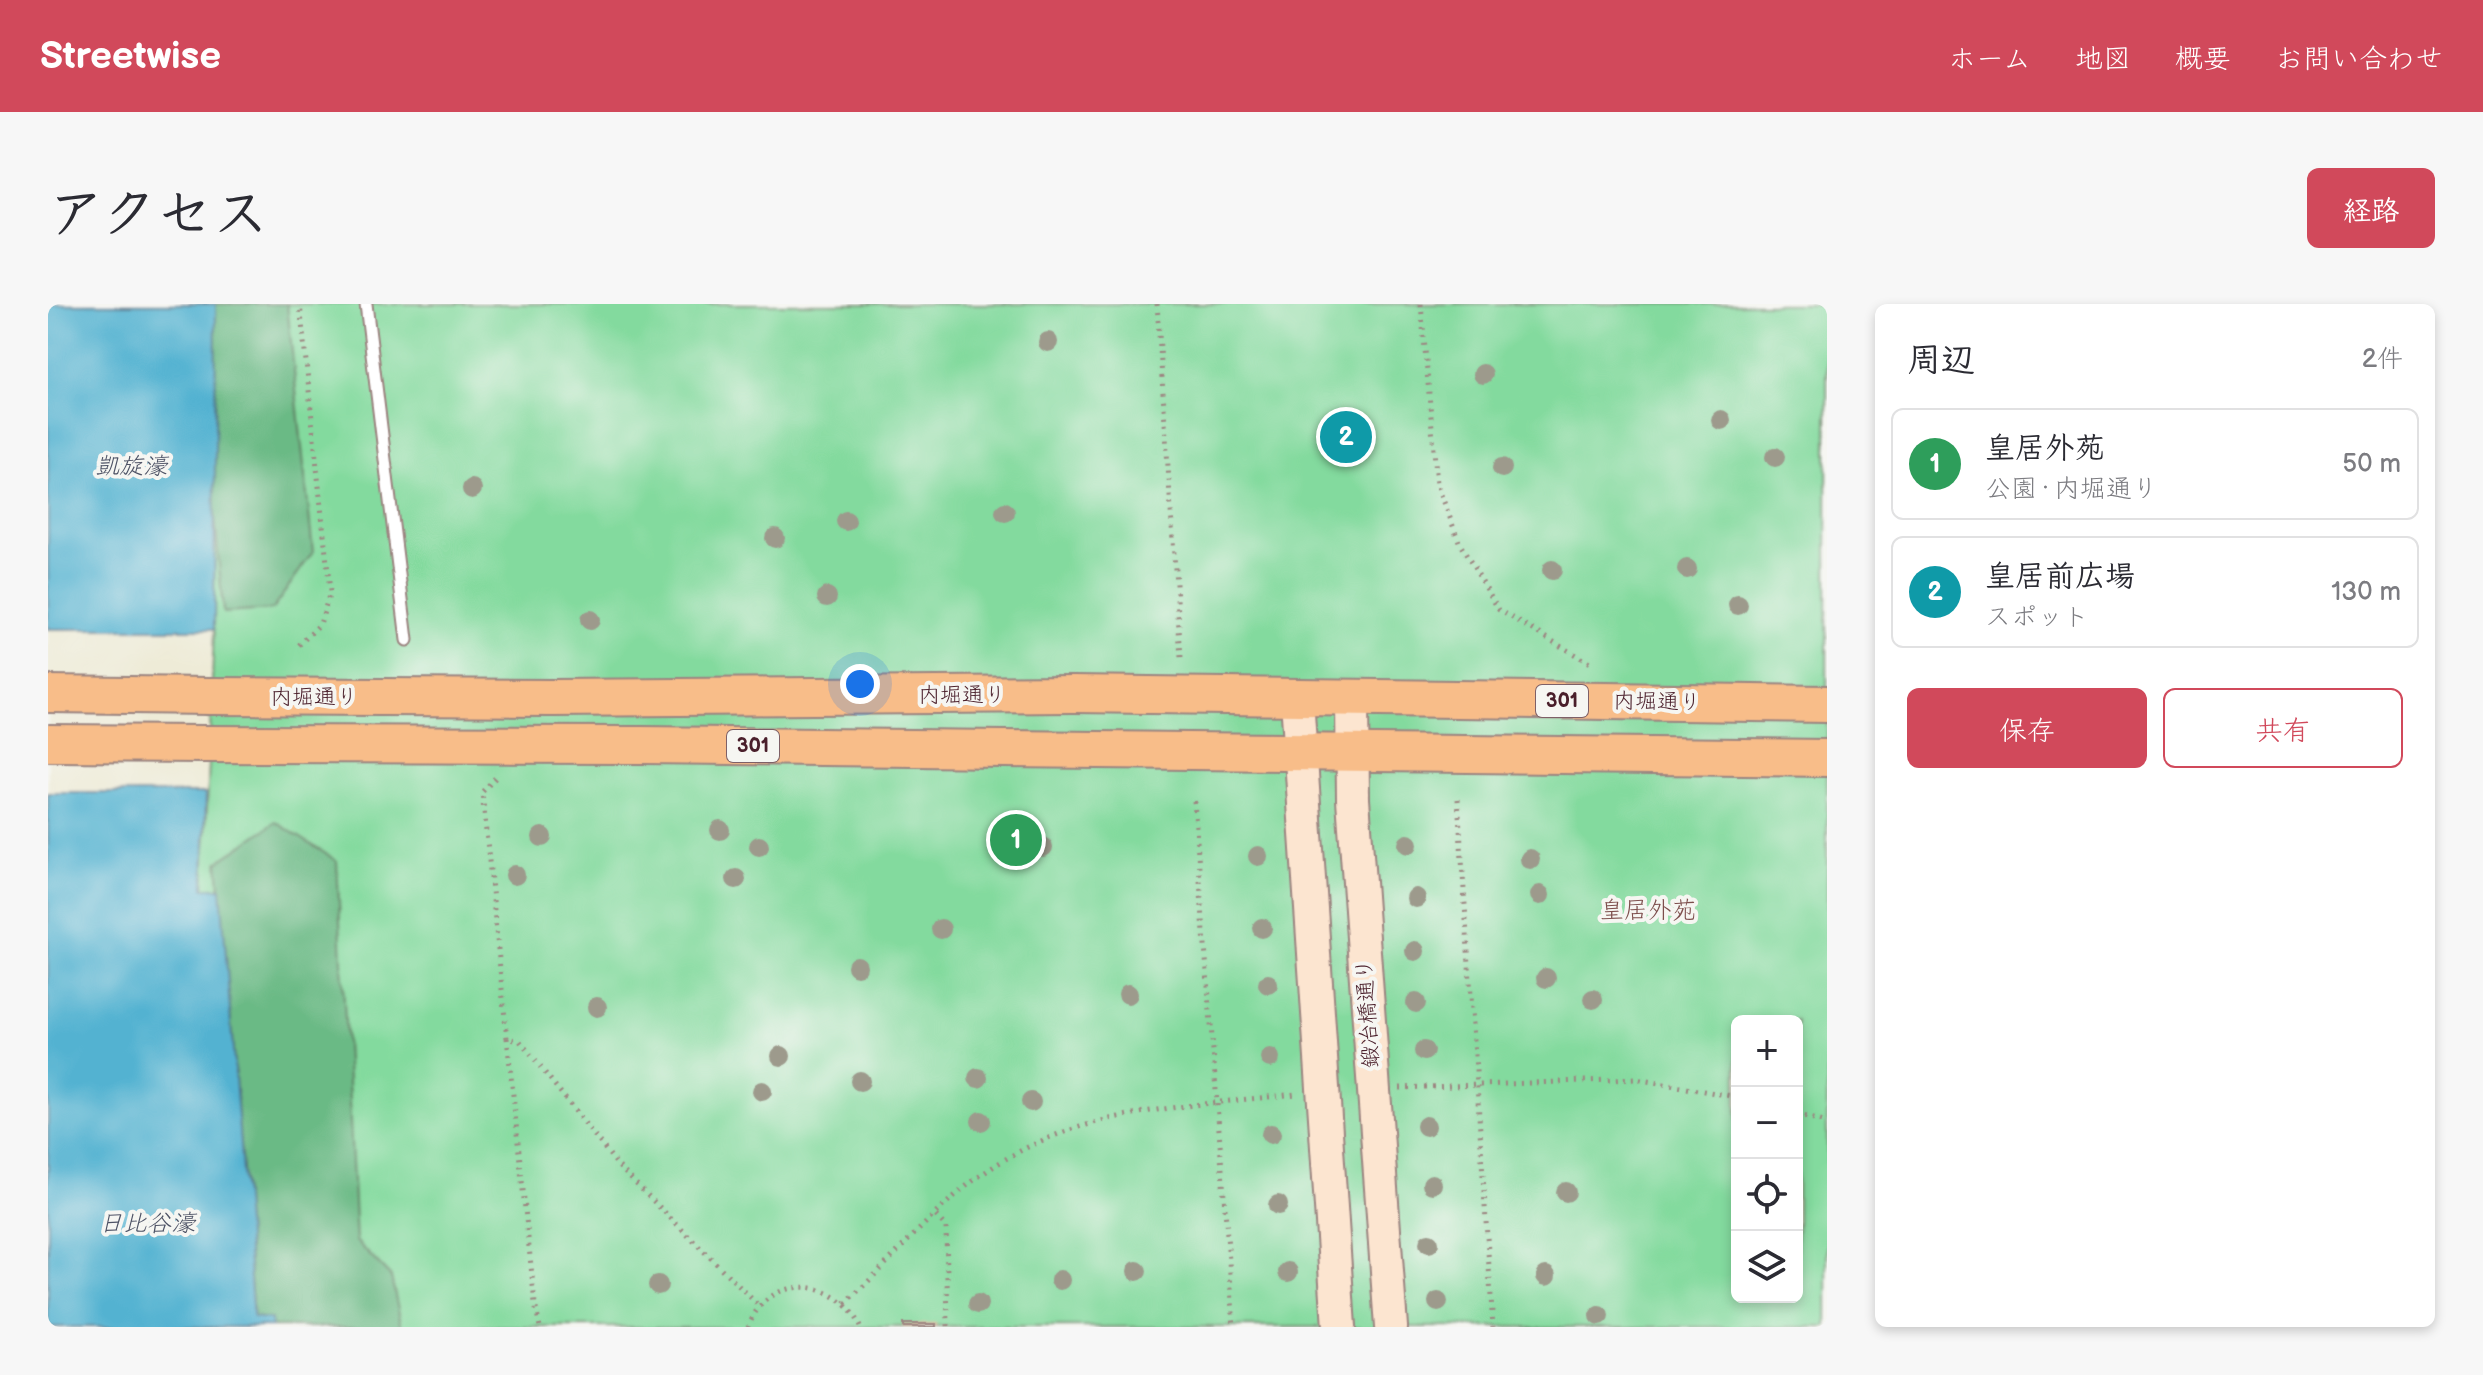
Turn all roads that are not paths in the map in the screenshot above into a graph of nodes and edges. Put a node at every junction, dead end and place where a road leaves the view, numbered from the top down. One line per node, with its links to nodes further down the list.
1 (366, 304): 2 (lane)
2 (407, 640)
3 (48, 694): 4 (main road, 内堀通り / 301, bridge)
4 (1297, 699): 5 (main road, 内堀通り / 301); 8 (main road)
5 (1352, 699): 6 (main road, 内堀通り / 301); 9 (main road, 鍛冶橋通り)
6 (1827, 704)
7 (48, 743): 8 (main road, 301, bridge)
8 (1301, 752): 9 (main road, 301); 11 (main road)
9 (1352, 753): 10 (main road, 301); 12 (main road, 鍛冶橋通り)
10 (1827, 758)
11 (1339, 1327)
12 (1391, 1327)

